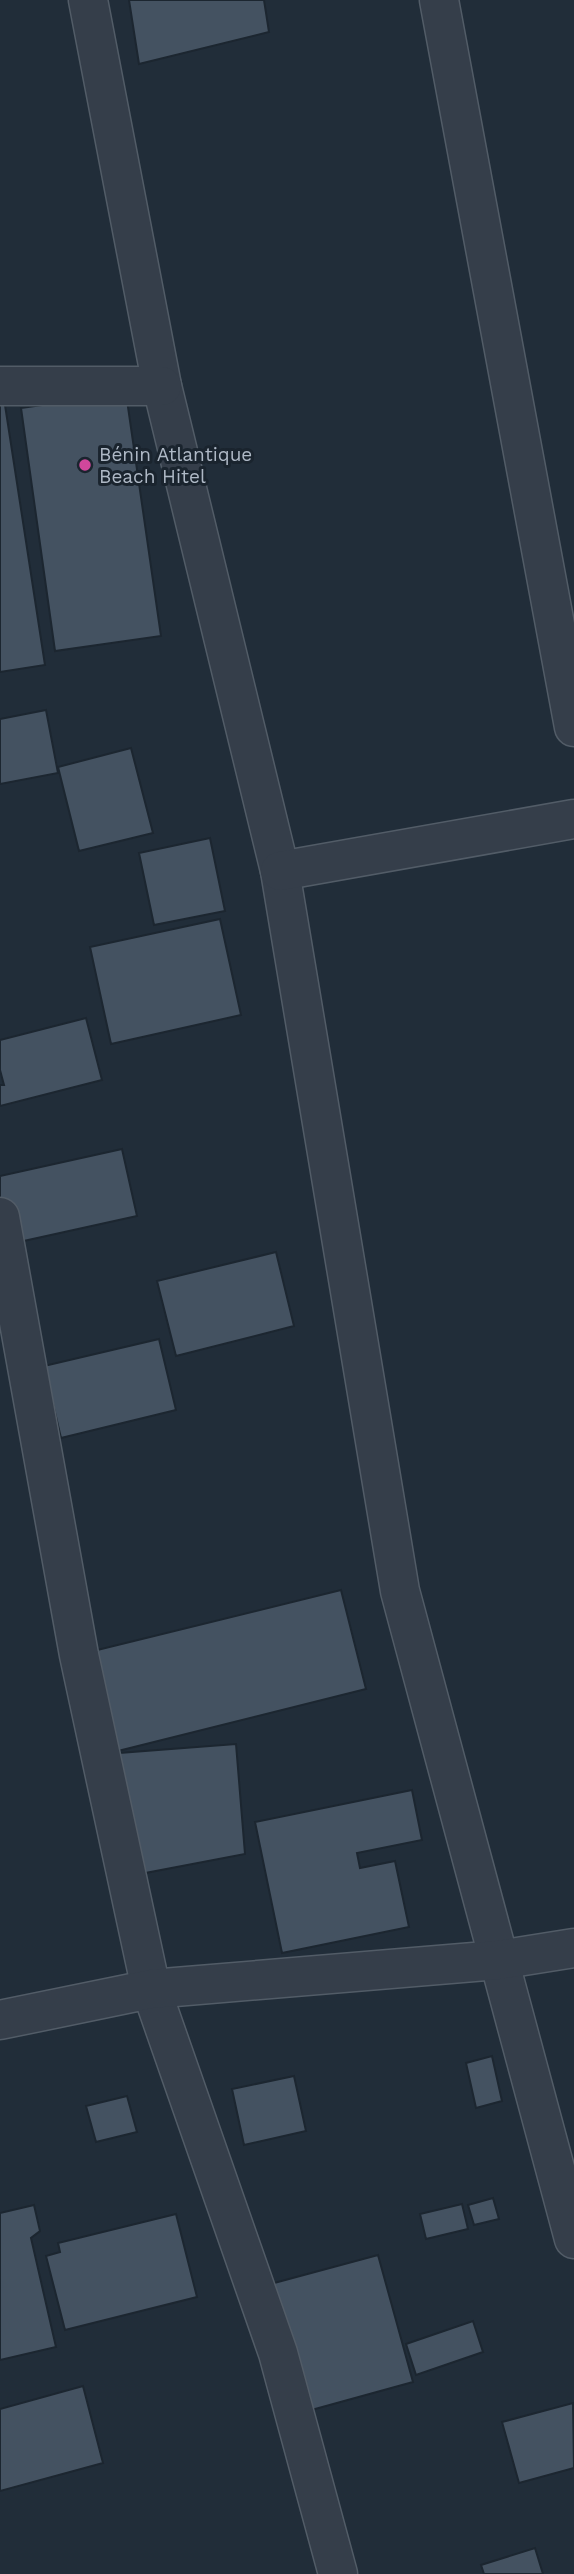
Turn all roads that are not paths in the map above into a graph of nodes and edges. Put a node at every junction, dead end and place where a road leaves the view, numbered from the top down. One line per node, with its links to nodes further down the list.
1 (88, 0): 4 (street)
2 (439, 0): 5 (street)
3 (0, 386): 4 (street)
4 (162, 386): 7 (street)
5 (574, 727)
6 (574, 819): 7 (street)
7 (280, 871): 10 (street)
8 (0, 1217): 11 (street)
9 (574, 1948): 10 (street)
10 (498, 1960): 11 (street); 13 (street)
11 (151, 1989): 12 (street); 14 (street)
12 (0, 2020)
13 (574, 2239)
14 (338, 2574)

